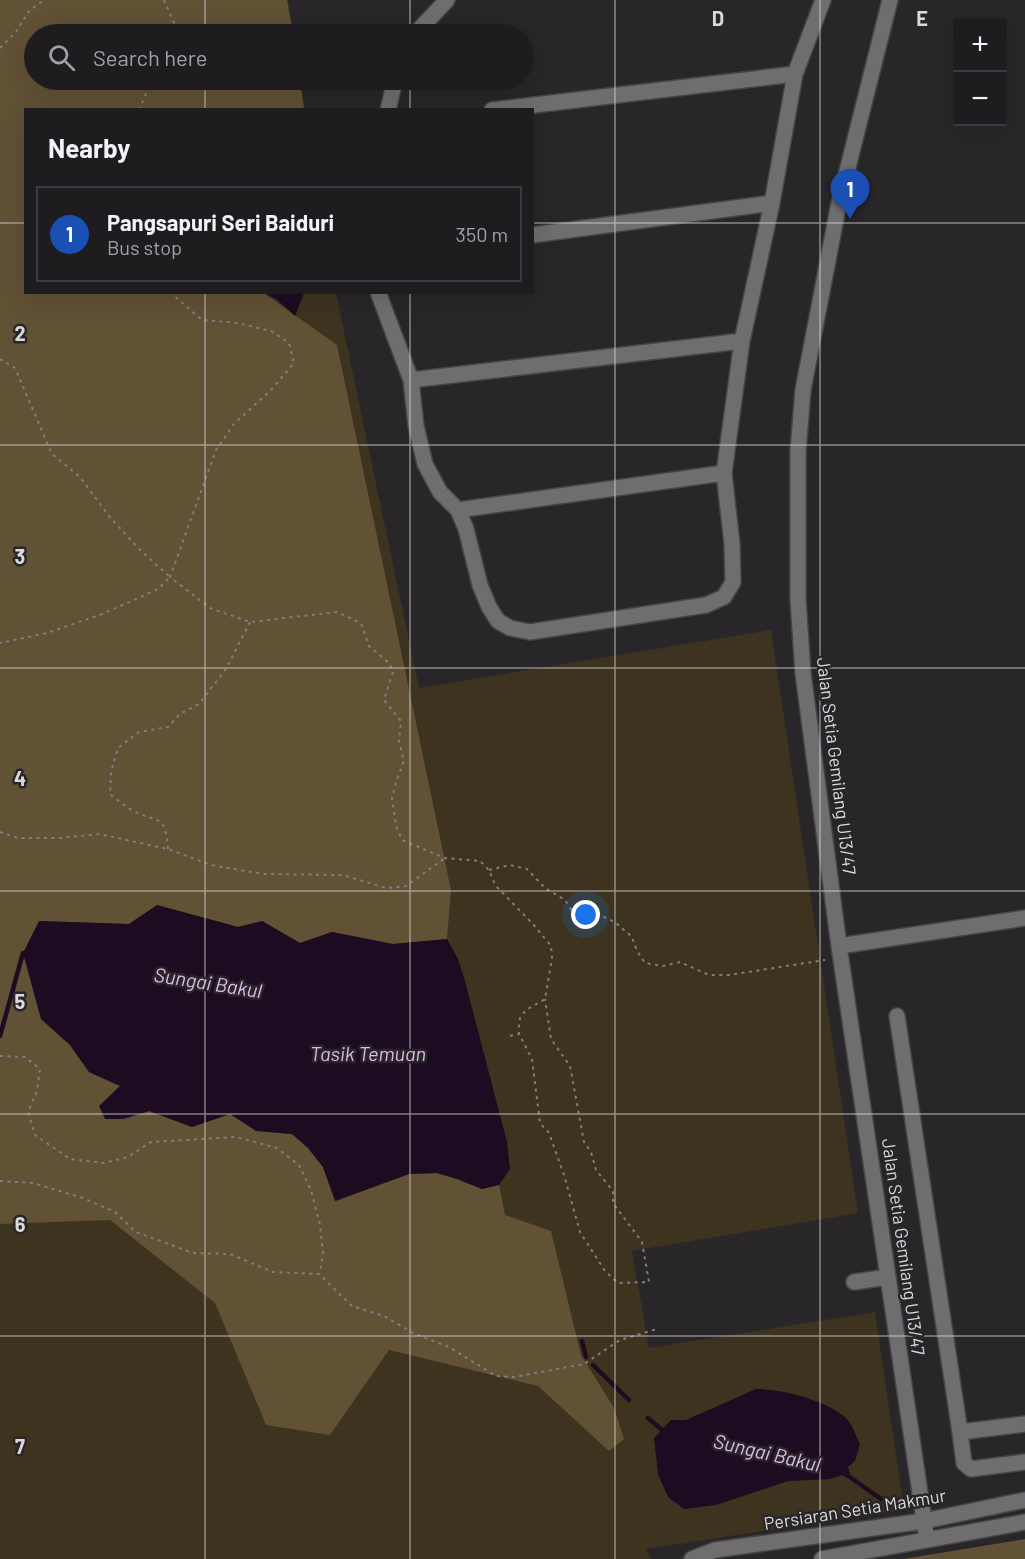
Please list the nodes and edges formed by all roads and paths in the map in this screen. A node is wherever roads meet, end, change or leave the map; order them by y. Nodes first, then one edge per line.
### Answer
1 (45, 0) edge
2 (164, 0) edge
3 (447, 0) edge
4 (823, 0) edge
5 (890, 0) edge
6 (174, 24) edge
7 (424, 24) edge
8 (0, 48) edge
9 (795, 74) junction
10 (148, 90) edge
11 (392, 90) edge
12 (141, 108) edge
13 (388, 108) edge
14 (509, 108) edge
15 (772, 203) junction
16 (534, 235) edge
17 (172, 294) edge
18 (379, 294) edge
19 (742, 341) junction
20 (0, 359) edge
21 (411, 380) junction
22 (724, 473) junction
23 (458, 510) junction
24 (170, 577) junction
25 (250, 622) junction
26 (0, 643) edge
27 (0, 832) edge
28 (168, 849) junction
29 (445, 858) junction
30 (489, 870) junction
31 (1025, 918) edge
32 (840, 952) junction
33 (545, 999) junction
34 (897, 1016) dead end
35 (519, 1034) junction
36 (510, 1036) dead end
37 (0, 1056) edge
38 (0, 1180) edge
39 (319, 1274) junction
40 (888, 1277) junction
41 (854, 1282) dead end
42 (657, 1329) dead end
43 (1025, 1424) edge
44 (960, 1432) junction
45 (1025, 1462) edge
46 (1025, 1500) edge
47 (924, 1521) junction
48 (1025, 1522) edge
49 (927, 1540) junction
50 (692, 1559) edge
51 (822, 1559) edge

1 - 8 path
2 - 6 path
3 - 7 street
4 - 9 street
5 - 32 street, Jalan Setia Gemilang U13/47
9 - 14 street
9 - 15 street
10 - 12 path
11 - 13 street
15 - 16 street
15 - 19 street
17 - 24 path
18 - 21 street
19 - 21 street
19 - 22 street
20 - 24 path
21 - 23 street
22 - 23 street
22 - 23 street
24 - 25 path
24 - 26 path
25 - 28 path
25 - 29 path
27 - 28 path
28 - 29 path
29 - 30 path
30 - 32 path
30 - 33 path
31 - 32 street
32 - 40 street, Jalan Setia Gemilang U13/47
33 - 35 path
33 - 35 path
34 - 44 street
35 - 36 path
37 - 39 path
38 - 39 path
39 - 42 path
40 - 41 street
40 - 47 street, Jalan Setia Gemilang U13/47
43 - 44 street
44 - 45 street
46 - 47 street, Persiaran Setia Makmur
47 - 49 street, Jalan Setia Gemilang U13/47
47 - 50 street, Persiaran Setia Makmur
48 - 49 street
49 - 51 street

